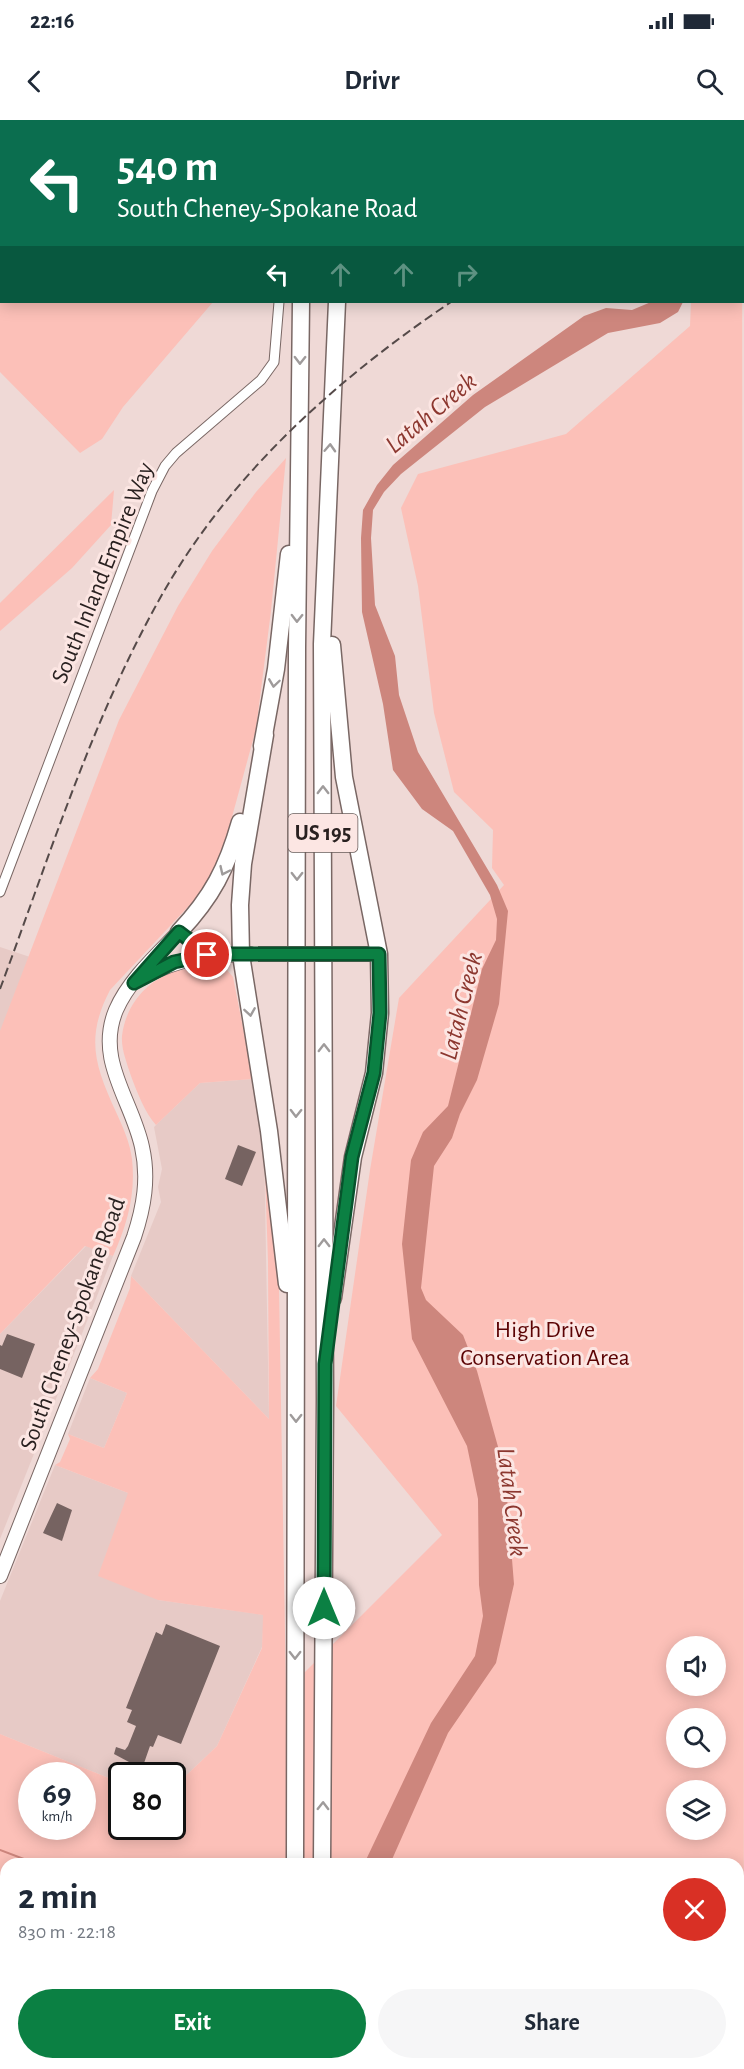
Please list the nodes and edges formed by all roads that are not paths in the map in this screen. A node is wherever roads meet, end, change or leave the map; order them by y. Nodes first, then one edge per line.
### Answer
1 (279, 303) edge
2 (301, 303) edge
3 (337, 303) edge
4 (298, 479) junction
5 (328, 483) junction
6 (265, 735) junction
7 (0, 892) edge
8 (179, 932) junction
9 (220, 954) junction
10 (379, 954) junction
11 (241, 955) junction
12 (134, 983) junction
13 (296, 1359) junction
14 (325, 1364) junction
15 (0, 1576) edge
16 (295, 1858) edge
17 (322, 1858) edge

1 - 7 street, South Inland Empire Way
2 -> 4 highway, US 195
5 -> 3 highway, US 195
4 -> 6 highway
4 -> 13 highway, US 195
5 - 10 highway
14 -> 5 highway, US 195
6 -> 8 highway
6 - 11 highway
8 - 9 main road, South Cheney-Spokane Road
8 - 12 main road, South Cheney-Spokane Road
9 - 11 main road, South Cheney-Spokane Road
9 - 12 main road, South Cheney-Spokane Road
10 - 11 main road, South Cheney-Spokane Road, bridge
10 - 14 highway
11 -> 13 highway
12 - 15 main road, South Cheney-Spokane Road
13 -> 16 highway, US 195
17 -> 14 highway, US 195

